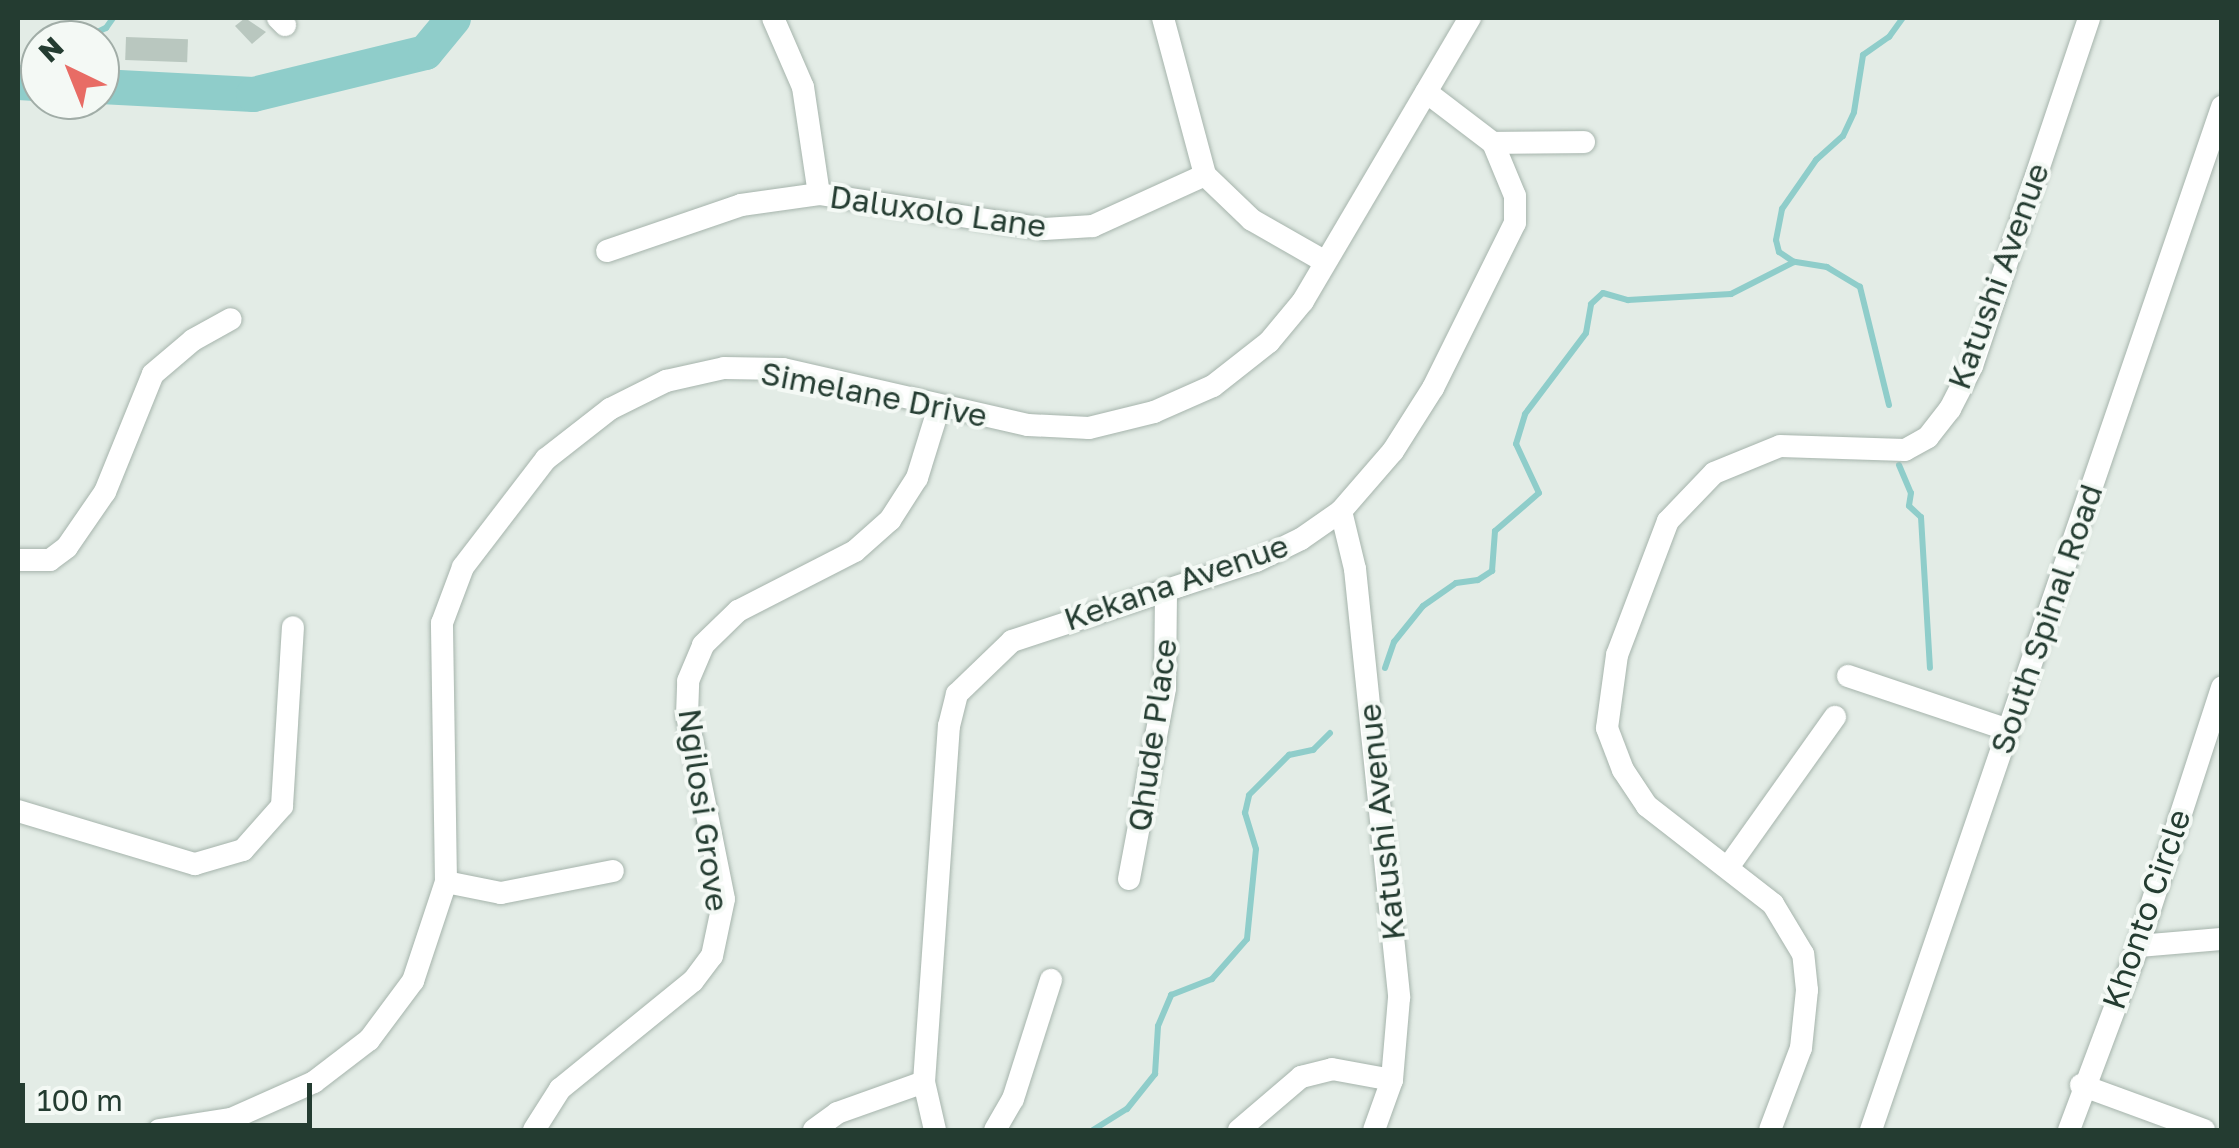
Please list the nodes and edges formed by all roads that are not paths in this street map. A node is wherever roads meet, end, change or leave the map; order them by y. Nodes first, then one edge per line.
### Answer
1 (773, 18) edge
2 (1163, 18) edge
3 (1470, 18) edge
4 (2089, 18) edge
5 (1426, 92) junction
6 (2222, 107) edge
7 (1584, 142) dead end
8 (1493, 143) junction
9 (1205, 175) junction
10 (819, 194) junction
11 (607, 250) dead end
12 (1324, 262) junction
13 (231, 319) dead end
14 (939, 407) junction
15 (1341, 511) junction
16 (18, 560) edge
17 (1166, 590) junction
18 (294, 627) dead end
19 (1848, 676) dead end
20 (2222, 687) edge
21 (1835, 718) dead end
22 (2008, 730) junction
23 (18, 814) edge
24 (1728, 866) junction
25 (613, 871) dead end
26 (1129, 880) dead end
27 (446, 882) junction
28 (2222, 939) edge
29 (2138, 946) junction
30 (1052, 980) dead end
31 (1392, 1080) junction
32 (924, 1082) junction
33 (2081, 1085) junction
34 (159, 1130) edge
35 (534, 1130) edge
36 (814, 1130) edge
37 (935, 1130) edge
38 (996, 1130) edge
39 (1239, 1130) edge
40 (1374, 1130) edge
41 (1770, 1130) edge
42 (1871, 1130) edge
43 (2069, 1130) edge
44 (2204, 1130) edge

1 - 10 street
2 - 9 street
3 - 5 street, Simelane Drive
4 - 24 street, Katushi Avenue
5 - 8 street
5 - 12 street, Simelane Drive
6 - 22 street, South Spinal Road
7 - 8 street
8 - 15 street, Kekana Avenue
9 - 10 street, Daluxolo Lane
9 - 12 street
10 - 11 street, Daluxolo Lane
12 - 14 street, Simelane Drive
13 - 16 street
14 - 27 street, Simelane Drive
14 - 35 street, Ngilosi Grove
15 - 17 street, Kekana Avenue
15 - 31 street, Katushi Avenue
17 - 26 street, Qhude Place
17 - 32 street, Kekana Avenue
18 - 23 street
19 - 22 street
20 - 29 street, Khonto Circle
21 - 24 street
22 - 42 street, South Spinal Road
24 - 41 street, Katushi Avenue
25 - 27 street
27 - 34 street, Simelane Drive
28 - 29 street
29 - 33 street, Khonto Circle
30 - 38 street
31 - 39 street
31 - 40 street, Katushi Avenue
32 - 36 street
32 - 37 street, Kekana Avenue
33 - 43 street, Khonto Circle
33 - 44 street

